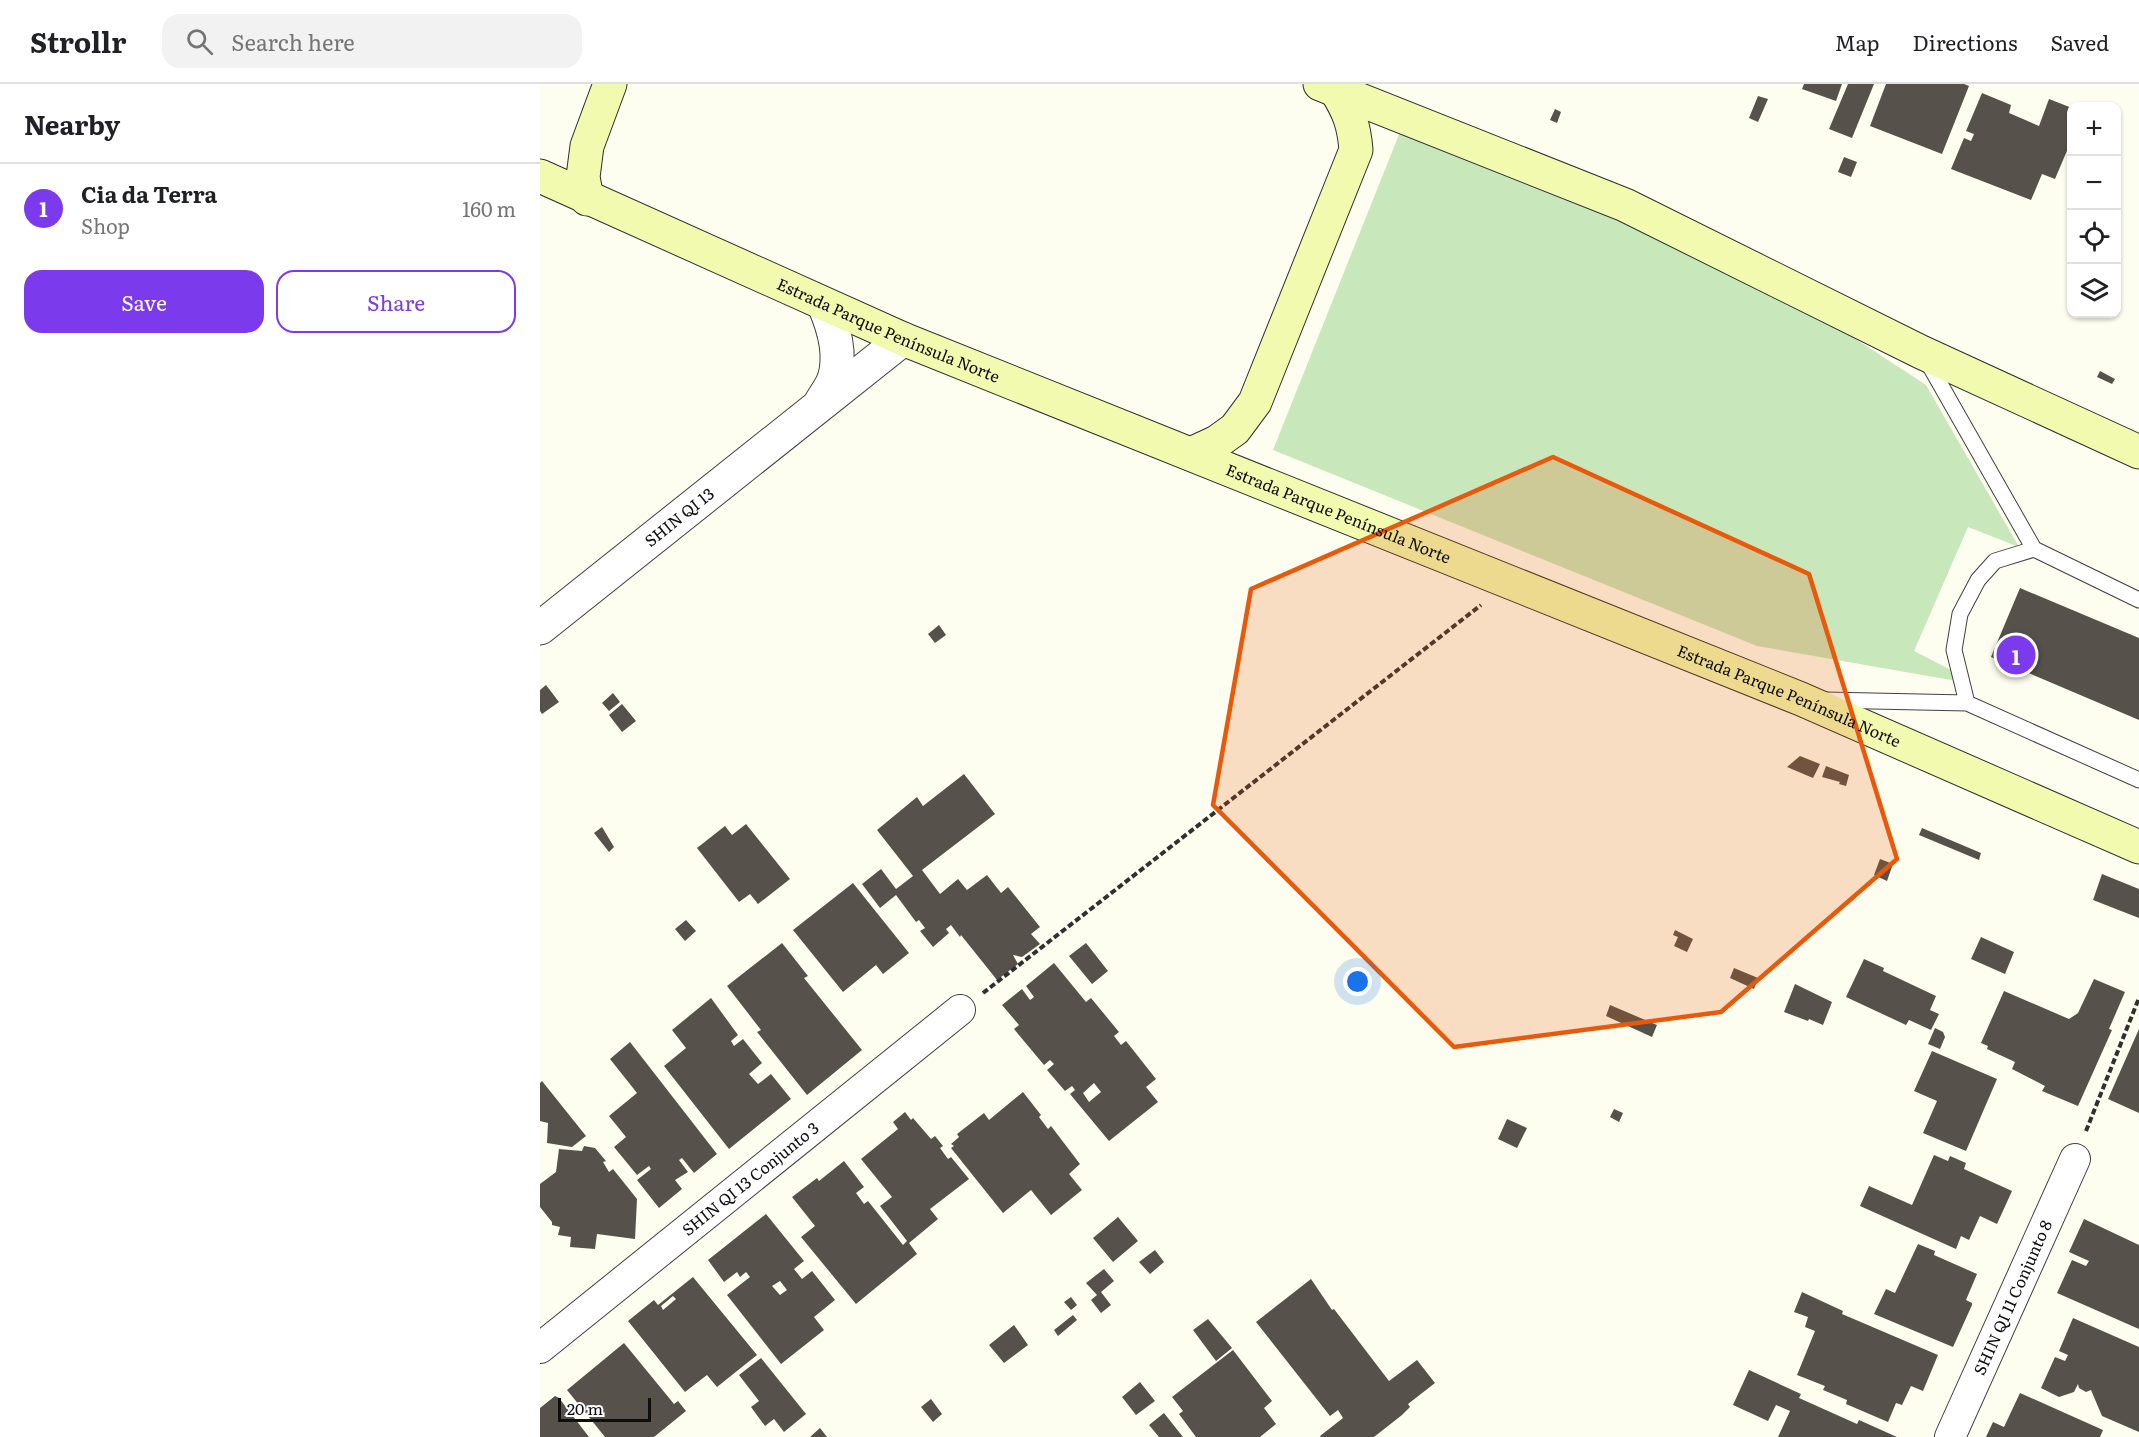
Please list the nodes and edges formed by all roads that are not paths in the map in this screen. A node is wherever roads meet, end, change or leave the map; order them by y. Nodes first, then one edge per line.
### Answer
1 (610, 84) edge
2 (1328, 87) edge
3 (540, 176) edge
4 (587, 199) junction
5 (824, 305) junction
6 (903, 339) junction
7 (1922, 352) junction
8 (819, 406) junction
9 (2139, 452) edge
10 (1191, 454) junction
11 (2034, 549) junction
12 (2139, 600) edge
13 (540, 627) edge
14 (1801, 699) junction
15 (1967, 702) junction
16 (2139, 780) edge
17 (2139, 847) edge
18 (960, 1010) road end
19 (2075, 1158) road end
20 (540, 1348) edge
21 (1950, 1437) edge

1 - 4 main road
2 - 7 main road
2 - 10 main road
3 - 4 main road, Estrada Parque Península Norte
4 - 5 main road, Estrada Parque Península Norte
5 - 6 main road, Estrada Parque Península Norte
5 - 8 street, SHIN QI 13
6 - 8 street, SHIN QI 13
6 - 10 main road, Estrada Parque Península Norte
7 - 9 main road
7 - 11 lane
8 - 13 street, SHIN QI 13
10 - 14 main road, Estrada Parque Península Norte
11 - 12 lane
11 - 15 lane
14 - 15 lane
14 - 17 main road, Estrada Parque Península Norte
15 - 16 lane
18 - 20 street, SHIN QI 13 Conjunto 3
19 - 21 street, SHIN QI 11 Conjunto 8

